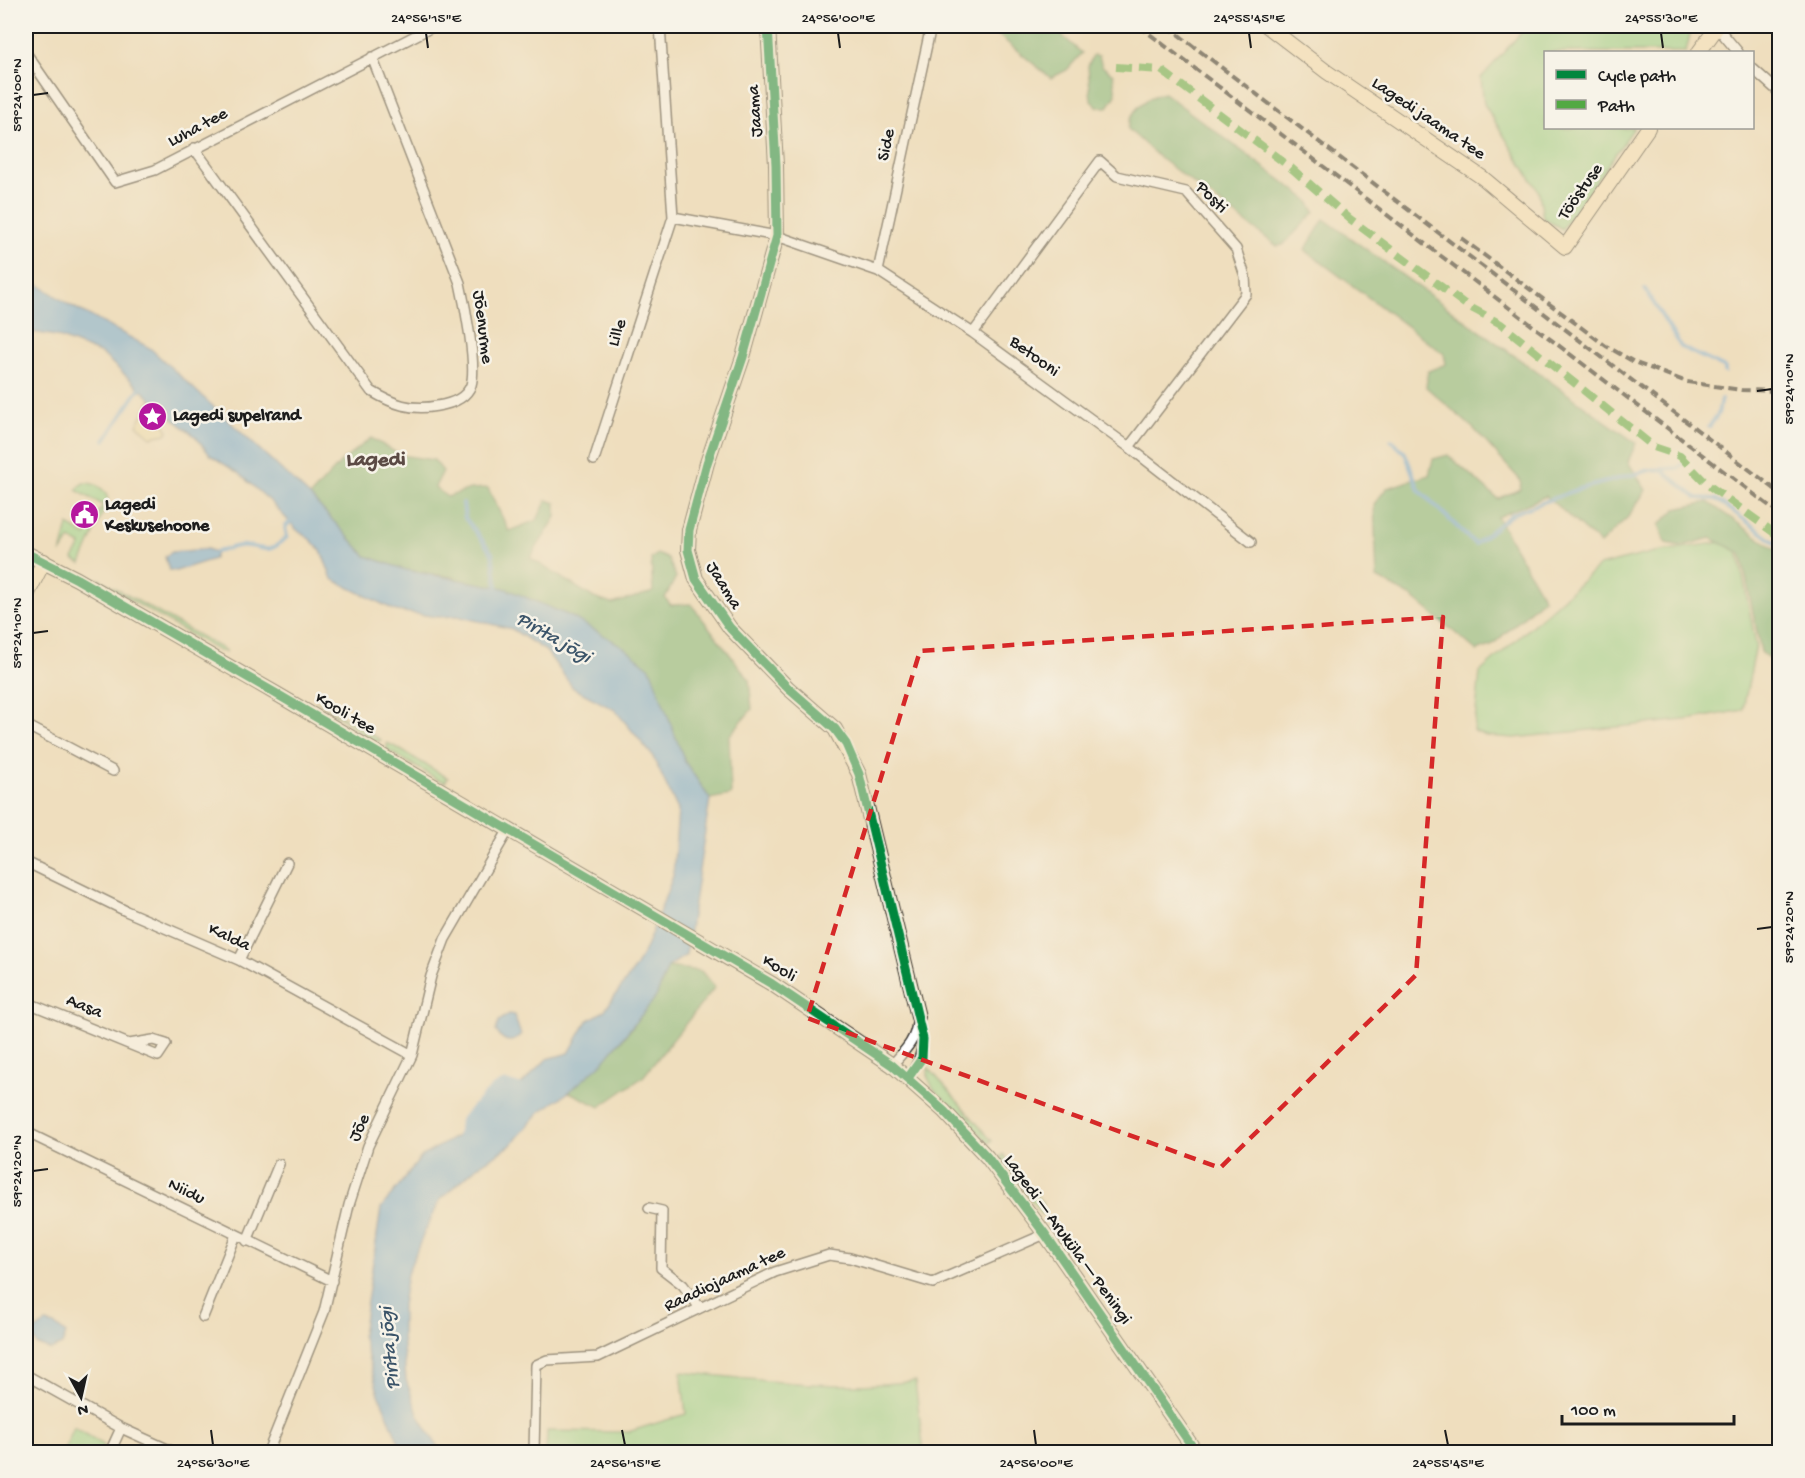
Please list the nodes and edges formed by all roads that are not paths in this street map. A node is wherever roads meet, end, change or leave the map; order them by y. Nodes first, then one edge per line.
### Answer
1 (434, 26) edge
2 (660, 26) edge
3 (768, 26) edge
4 (931, 26) edge
5 (1267, 26) edge
6 (1716, 26) edge
7 (1700, 51) edge
8 (1737, 51) edge
9 (26, 53) edge
10 (372, 57) junction
11 (1754, 70) edge
12 (1779, 93) edge
13 (1647, 129) edge
14 (194, 148) junction
15 (673, 217) junction
16 (777, 236) junction
17 (1565, 247) joint
18 (878, 271) junction
19 (973, 333) junction
20 (1129, 447) junction
21 (594, 460) dead end
22 (1251, 542) dead end
23 (26, 553) edge
24 (44, 561) junction
25 (26, 597) edge
26 (26, 725) edge
27 (113, 771) dead end
28 (509, 830) junction
29 (26, 862) edge
30 (287, 863) dead end
31 (644, 910) joint
32 (239, 960) junction
33 (26, 1002) edge
34 (918, 1017) junction
35 (129, 1044) dead end
36 (412, 1055) junction
37 (892, 1065) junction
38 (908, 1078) junction
39 (26, 1132) edge
40 (279, 1164) dead end
41 (649, 1208) dead end
42 (1045, 1234) junction
43 (236, 1235) junction
44 (247, 1241) junction
45 (332, 1281) junction
46 (700, 1308) junction
47 (203, 1317) dead end
48 (26, 1375) edge
49 (121, 1428) junction
50 (110, 1452) edge
51 (174, 1452) edge
52 (268, 1452) edge
53 (534, 1452) edge
54 (1196, 1452) edge

1 - 10 street, Luha tee
2 - 15 street, Lille
3 - 16 street, Jaama
4 - 18 street, Side
5 - 17 street, Lagedi jaama tee
6 - 7 street
6 - 8 street
9 - 14 street, Luha tee
10 - 14 street, Luha tee
10 - 14 street, Jõenurme
11 - 12 street
13 - 17 street, Tööstuse
15 - 16 street
15 - 21 street, Lille
16 - 18 street, Betooni
16 - 34 street, Jaama
18 - 19 street, Betooni
19 - 20 street, Betooni
19 - 20 street, Posti
20 - 22 street, Betooni
23 - 24 street, Kooli tee
24 - 25 street
24 - 28 street, Kooli tee
26 - 27 street
28 - 31 street, Kooli tee
28 - 36 street, Jõe
29 - 32 street, Kalda
30 - 32 street
31 - 37 street, Kooli
32 - 36 street, Kalda
33 - 35 street, Aasa
34 - 37 street
34 - 38 street, Jaama
36 - 45 street, Jõe
37 - 38 street, Lagedi — Aruküla — Peningi
38 - 42 street, Lagedi — Aruküla — Peningi
39 - 43 street, Niidu
40 - 44 street
41 - 46 street
42 - 46 street, Raadiojaama tee
42 - 54 street, Lagedi — Aruküla — Peningi
43 - 44 street, Niidu
43 - 47 street
44 - 45 street, Niidu
45 - 52 street, Jõe
46 - 53 street, Raadiojaama tee
48 - 49 street
49 - 50 street
49 - 51 street

